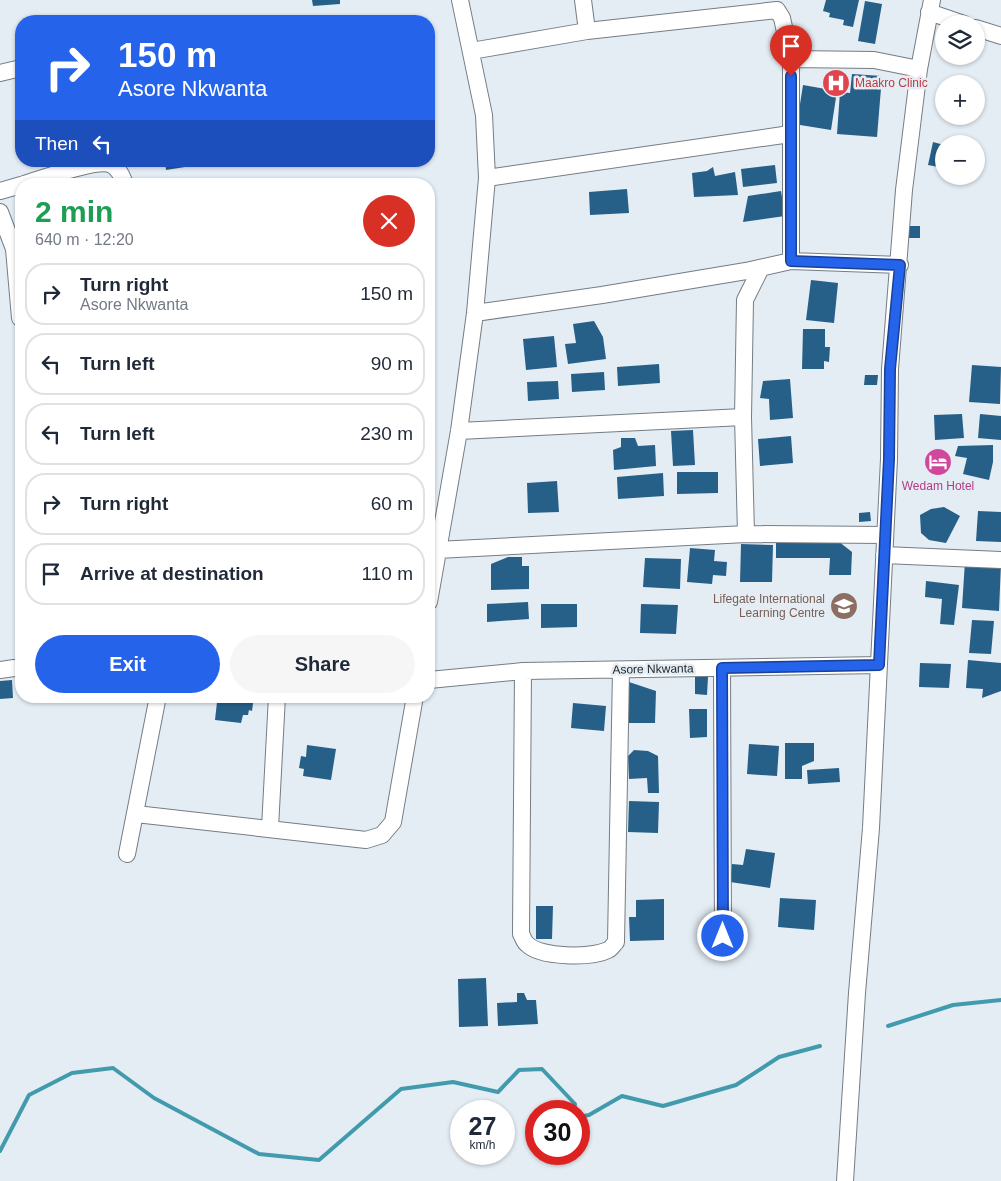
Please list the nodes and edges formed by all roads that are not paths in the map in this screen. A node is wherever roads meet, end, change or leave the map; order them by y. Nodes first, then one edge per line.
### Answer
1 (460, 0) edge
2 (583, 0) edge
3 (930, 6) edge
4 (947, 15) edge
5 (587, 31) junction
6 (985, 31) edge
7 (1001, 36) edge
8 (471, 51) junction
9 (791, 59) junction
10 (15, 69) edge
11 (919, 69) junction
12 (0, 73) edge
13 (790, 134) junction
14 (87, 167) edge
15 (114, 167) edge
16 (43, 178) edge
17 (122, 178) edge
18 (487, 178) junction
19 (15, 186) edge
20 (0, 191) edge
21 (0, 212) edge
22 (15, 260) edge
23 (791, 261) junction
24 (900, 265) junction
25 (761, 268) junction
26 (728, 274) junction
27 (745, 300) junction
28 (475, 313) junction
29 (743, 417) junction
30 (459, 431) junction
31 (746, 534) junction
32 (885, 535) junction
33 (436, 538) edge
34 (884, 555) junction
35 (1001, 560) edge
36 (879, 665) junction
37 (722, 668) junction
38 (621, 670) junction
39 (523, 671) junction
40 (435, 679) edge
41 (157, 703) edge
42 (277, 703) edge
43 (414, 703) edge
44 (136, 814) junction
45 (270, 828) junction
46 (127, 854) dead end
47 (723, 936) dead end
48 (845, 1181) edge

1 - 8 street
2 - 5 street
3 - 4 street
3 - 11 street
5 - 8 street
5 - 9 street
6 - 7 street
8 - 18 street
9 - 11 street
9 - 13 street
10 - 12 street
11 - 24 street
13 - 18 street
13 - 23 street
14 - 16 street
15 - 17 street
18 - 28 street
19 - 20 street
21 - 22 street
23 - 24 street
23 - 25 street
24 - 32 street
25 - 26 street
25 - 27 street
26 - 27 street
26 - 28 street
27 - 29 street
28 - 30 street
29 - 30 street
29 - 31 street
30 - 33 street
31 - 32 street
31 - 33 street
32 - 34 street
34 - 35 street
34 - 36 street
36 - 37 street, Asore Nkwanta
36 - 48 street
37 - 38 street, Asore Nkwanta
37 - 47 street
38 - 39 street, Asore Nkwanta
38 - 39 street
39 - 40 street, Asore Nkwanta
41 - 44 street
42 - 45 street
43 - 45 street
44 - 45 street
44 - 46 street

